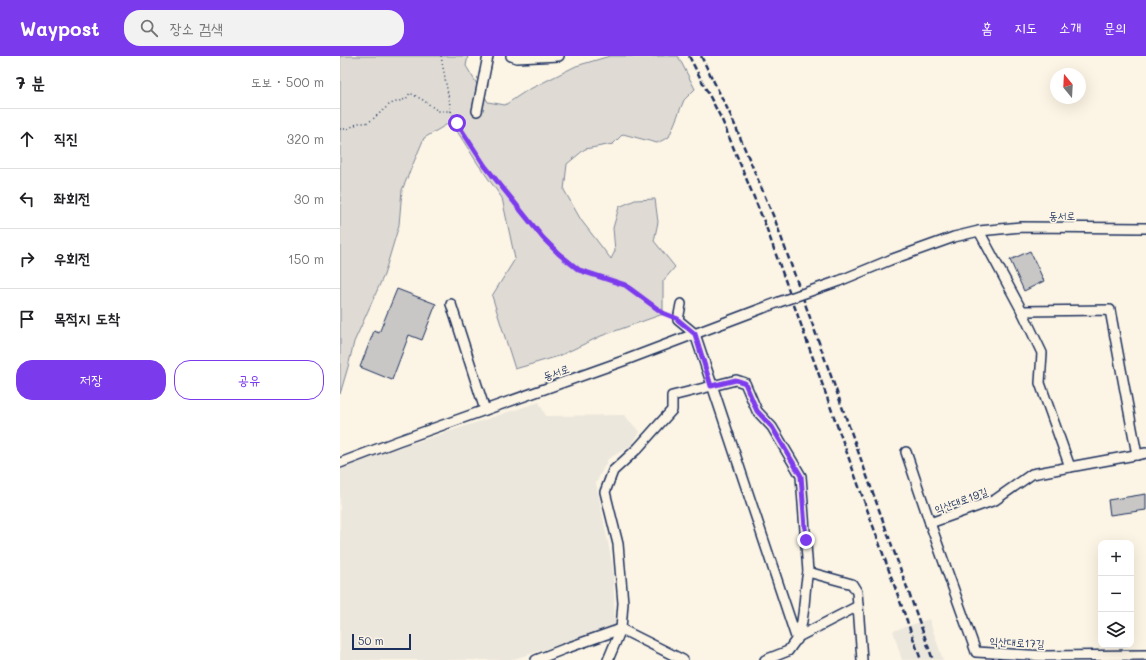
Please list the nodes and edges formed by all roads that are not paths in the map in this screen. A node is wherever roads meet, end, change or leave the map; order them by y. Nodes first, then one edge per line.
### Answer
1 (488, 56) edge
2 (511, 56) edge
3 (559, 56) edge
4 (477, 111) dead end
5 (1146, 224) edge
6 (1136, 227) junction
7 (1146, 228) edge
8 (979, 231) junction
9 (1146, 231) edge
10 (451, 304) dead end
11 (681, 304) dead end
12 (1022, 310) junction
13 (695, 334) junction
14 (711, 386) junction
15 (485, 410) junction
16 (906, 452) dead end
17 (1142, 454) edge
18 (340, 463) edge
19 (1070, 467) junction
20 (930, 523) junction
21 (808, 572) junction
22 (858, 606) junction
23 (621, 629) junction
24 (798, 638) junction
25 (1146, 655) edge
26 (1047, 658) edge
27 (536, 660) edge
28 (608, 660) edge
29 (683, 660) edge
30 (765, 660) edge
31 (862, 660) edge

1 - 4 street
2 - 3 street
5 - 6 street
6 - 7 street, 동서로
6 - 8 street, 동서로
6 - 9 street
8 - 12 street
8 - 13 street, 동서로, bridge
10 - 15 street
11 - 13 street
12 - 17 street, 익산대로19길
12 - 19 street
13 - 14 street
13 - 15 street, 동서로
14 - 21 street
14 - 23 street
14 - 24 street
15 - 18 street, 동서로
16 - 20 street, 익산대로19길
17 - 19 street, 익산대로19길
19 - 20 street, 익산대로19길
20 - 26 street, 익산대로17길
21 - 22 street
21 - 24 street
22 - 24 street
22 - 31 street
23 - 27 street
23 - 28 street
23 - 29 street
24 - 30 street
25 - 26 street, 익산대로17길

